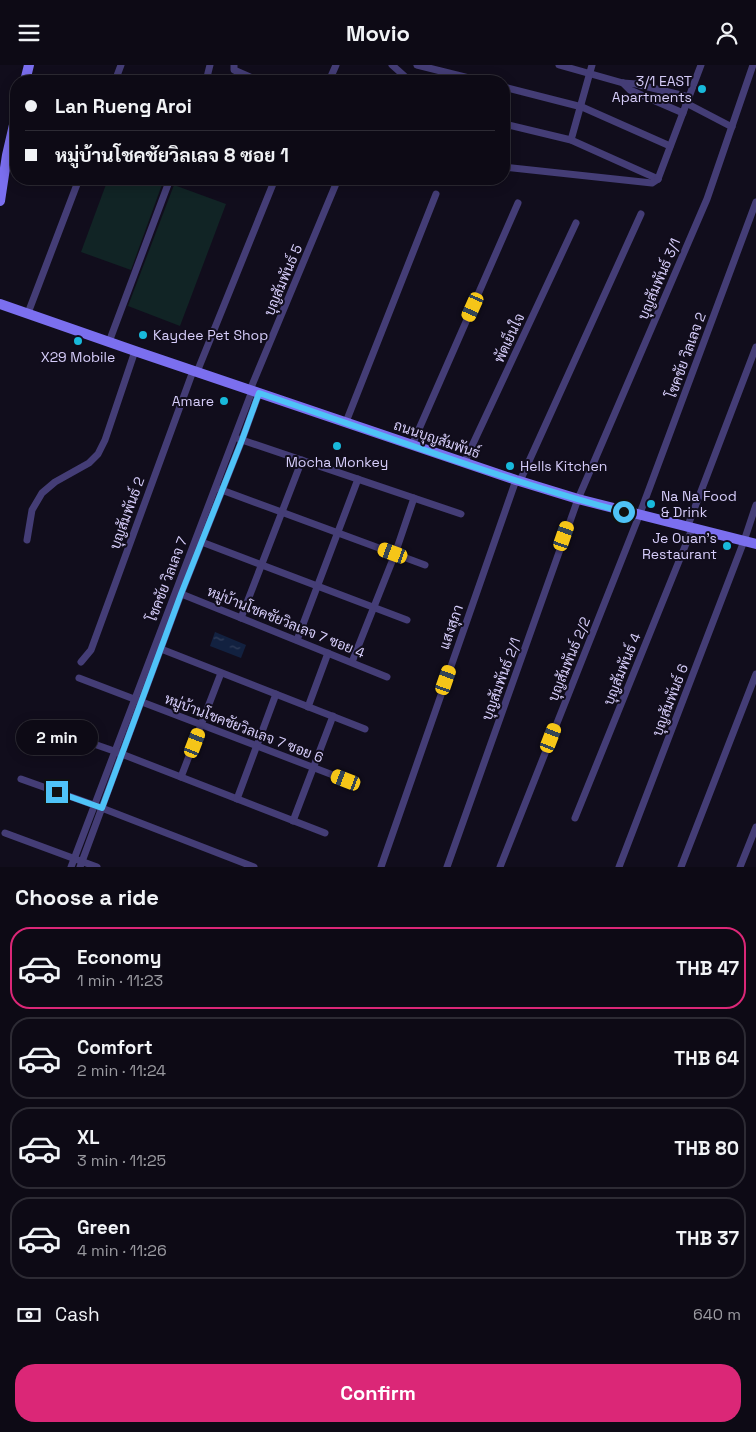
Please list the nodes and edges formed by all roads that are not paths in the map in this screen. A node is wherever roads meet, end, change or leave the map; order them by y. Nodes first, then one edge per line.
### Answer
1 (234, 65) edge
2 (392, 65) edge
3 (417, 65) edge
4 (559, 65) edge
5 (592, 65) edge
6 (701, 65) edge
7 (753, 65) edge
8 (590, 73) junction
9 (245, 75) edge
10 (403, 75) edge
11 (457, 75) edge
12 (623, 83) junction
13 (510, 89) edge
14 (688, 100) junction
15 (582, 107) junction
16 (683, 113) junction
17 (510, 125) edge
18 (732, 127) junction
19 (571, 140) junction
20 (10, 142) edge
21 (670, 146) junction
22 (510, 168) edge
23 (658, 179) junction
24 (76, 185) edge
25 (168, 185) edge
26 (273, 185) edge
27 (336, 185) edge
28 (436, 195) dead end
29 (0, 201) edge
30 (756, 202) edge
31 (518, 203) dead end
32 (641, 214) dead end
33 (576, 223) dead end
34 (0, 304) edge
35 (28, 313) junction
36 (109, 342) junction
37 (756, 347) edge
38 (135, 351) junction
39 (195, 372) junction
40 (254, 391) junction
41 (346, 422) junction
42 (234, 437) junction
43 (242, 440) junction
44 (412, 445) junction
45 (302, 460) junction
46 (464, 463) junction
47 (358, 479) junction
48 (518, 481) junction
49 (215, 487) junction
50 (223, 491) junction
51 (414, 498) junction
52 (578, 499) junction
53 (756, 505) edge
54 (283, 513) junction
55 (461, 514) dead end
56 (639, 516) junction
57 (689, 529) junction
58 (339, 533) junction
59 (27, 540) dead end
60 (199, 541) junction
61 (744, 541) junction
62 (756, 544) edge
63 (395, 554) junction
64 (262, 565) junction
65 (425, 565) dead end
66 (318, 586) junction
67 (178, 593) junction
68 (374, 608) junction
69 (241, 618) junction
70 (407, 620) dead end
71 (297, 641) junction
72 (157, 648) junction
73 (328, 653) junction
74 (81, 662) dead end
75 (352, 663) junction
76 (221, 673) junction
77 (756, 674) edge
78 (387, 677) dead end
79 (79, 678) dead end
80 (276, 694) junction
81 (137, 701) junction
82 (308, 707) junction
83 (333, 716) junction
84 (202, 726) junction
85 (48, 728) dead end
86 (365, 729) dead end
87 (257, 747) junction
88 (118, 753) junction
89 (314, 768) junction
90 (181, 777) junction
91 (21, 779) dead end
92 (346, 780) dead end
93 (237, 799) junction
94 (98, 806) junction
95 (575, 818) dead end
96 (293, 821) junction
97 (756, 827) edge
98 (5, 833) dead end
99 (325, 833) dead end
100 (74, 858) junction
101 (81, 864) edge
102 (71, 867) edge
103 (97, 867) edge
104 (254, 867) edge
105 (381, 867) edge
106 (447, 867) edge
107 (500, 867) edge
108 (619, 867) edge
109 (681, 867) edge
110 (740, 867) edge

1 - 9 street
2 - 10 street
3 - 11 street
4 - 8 street
5 - 8 street
6 - 14 street
7 - 18 street, บุญสัมพันธ์ 3/1
8 - 12 street
8 - 15 street
12 - 14 street
12 - 16 street
13 - 15 street
14 - 16 street
14 - 18 street
15 - 19 street
15 - 21 street
16 - 21 street
17 - 19 street
18 - 52 street, บุญสัมพันธ์ 3/1
19 - 23 street
20 - 29 street
21 - 23 street
22 - 23 street
24 - 35 street
25 - 36 street
26 - 39 street, บุญสัมพันธ์ 2
27 - 40 street, บุญสัมพันธ์ 5
28 - 41 street
30 - 56 street, โชคชัย วิลเลจ 2
31 - 44 street
32 - 48 street, แสงสุภา
33 - 46 street, พัดเย็นใจ
34 - 35 street, ถนนบุญสัมพันธ์
35 - 36 street, ถนนบุญสัมพันธ์
36 - 38 street, ถนนบุญสัมพันธ์
37 - 57 street, บุญสัมพันธ์ 4
38 - 39 street, ถนนบุญสัมพันธ์
38 - 59 street
39 - 40 street, ถนนบุญสัมพันธ์
39 - 74 street, บุญสัมพันธ์ 2
40 - 41 street, ถนนบุญสัมพันธ์
40 - 42 street, โชคชัย วิลเลจ 7
40 - 43 street, โชคชัย วิลเลจ 7
41 - 44 street, ถนนบุญสัมพันธ์
42 - 43 street
42 - 49 street, โชคชัย วิลเลจ 7
43 - 45 street
43 - 50 street, โชคชัย วิลเลจ 7
44 - 46 street, ถนนบุญสัมพันธ์
45 - 47 street
45 - 54 street
46 - 48 street, ถนนบุญสัมพันธ์
47 - 51 street
47 - 58 street
48 - 52 street, ถนนบุญสัมพันธ์
48 - 105 street, แสงสุภา
49 - 50 street
49 - 60 street, โชคชัย วิลเลจ 7
50 - 54 street
50 - 60 street, โชคชัย วิลเลจ 7
51 - 55 street
51 - 63 street
52 - 56 street, ถนนบุญสัมพันธ์
52 - 106 street, บุญสัมพันธ์ 2/1
53 - 61 street, บุญสัมพันธ์ 6
54 - 58 street
54 - 64 street
56 - 57 street, ถนนบุญสัมพันธ์
56 - 107 street, บุญสัมพันธ์ 2/2
57 - 61 street, ถนนบุญสัมพันธ์
57 - 95 street, บุญสัมพันธ์ 4
58 - 63 street
58 - 66 street
60 - 64 street
60 - 67 street, โชคชัย วิลเลจ 7
61 - 62 street, ถนนบุญสัมพันธ์
61 - 108 street, บุญสัมพันธ์ 6
63 - 65 street
63 - 68 street
64 - 66 street
64 - 69 street
66 - 68 street
66 - 71 street
67 - 69 street, หมู่บ้านโชคชัยวิลเลจ 7 ซอย 4
67 - 72 street, โชคชัย วิลเลจ 7
68 - 70 street
68 - 75 street
69 - 71 street, หมู่บ้านโชคชัยวิลเลจ 7 ซอย 4
71 - 73 street, หมู่บ้านโชคชัยวิลเลจ 7 ซอย 4
72 - 76 street
72 - 81 street, โชคชัย วิลเลจ 7
73 - 75 street, หมู่บ้านโชคชัยวิลเลจ 7 ซอย 4
73 - 82 street
75 - 78 street, หมู่บ้านโชคชัยวิลเลจ 7 ซอย 4
76 - 80 street
76 - 84 street
77 - 109 street
79 - 81 street, หมู่บ้านโชคชัยวิลเลจ 7 ซอย 6
80 - 82 street
80 - 87 street
81 - 84 street, หมู่บ้านโชคชัยวิลเลจ 7 ซอย 6
81 - 88 street, โชคชัย วิลเลจ 7
82 - 83 street
83 - 86 street
83 - 89 street
84 - 87 street, หมู่บ้านโชคชัยวิลเลจ 7 ซอย 6
84 - 90 street
85 - 88 street
87 - 89 street, หมู่บ้านโชคชัยวิลเลจ 7 ซอย 6
87 - 93 street
88 - 90 street
88 - 94 street, โชคชัย วิลเลจ 7
88 - 94 street, โชคชัย วิลเลจ 7
89 - 92 street, หมู่บ้านโชคชัยวิลเลจ 7 ซอย 6
89 - 96 street
90 - 93 street
91 - 94 street
93 - 96 street
94 - 100 street
94 - 101 street
94 - 104 street
96 - 99 street
97 - 110 street
98 - 100 street
100 - 101 street
100 - 102 street
101 - 103 street

